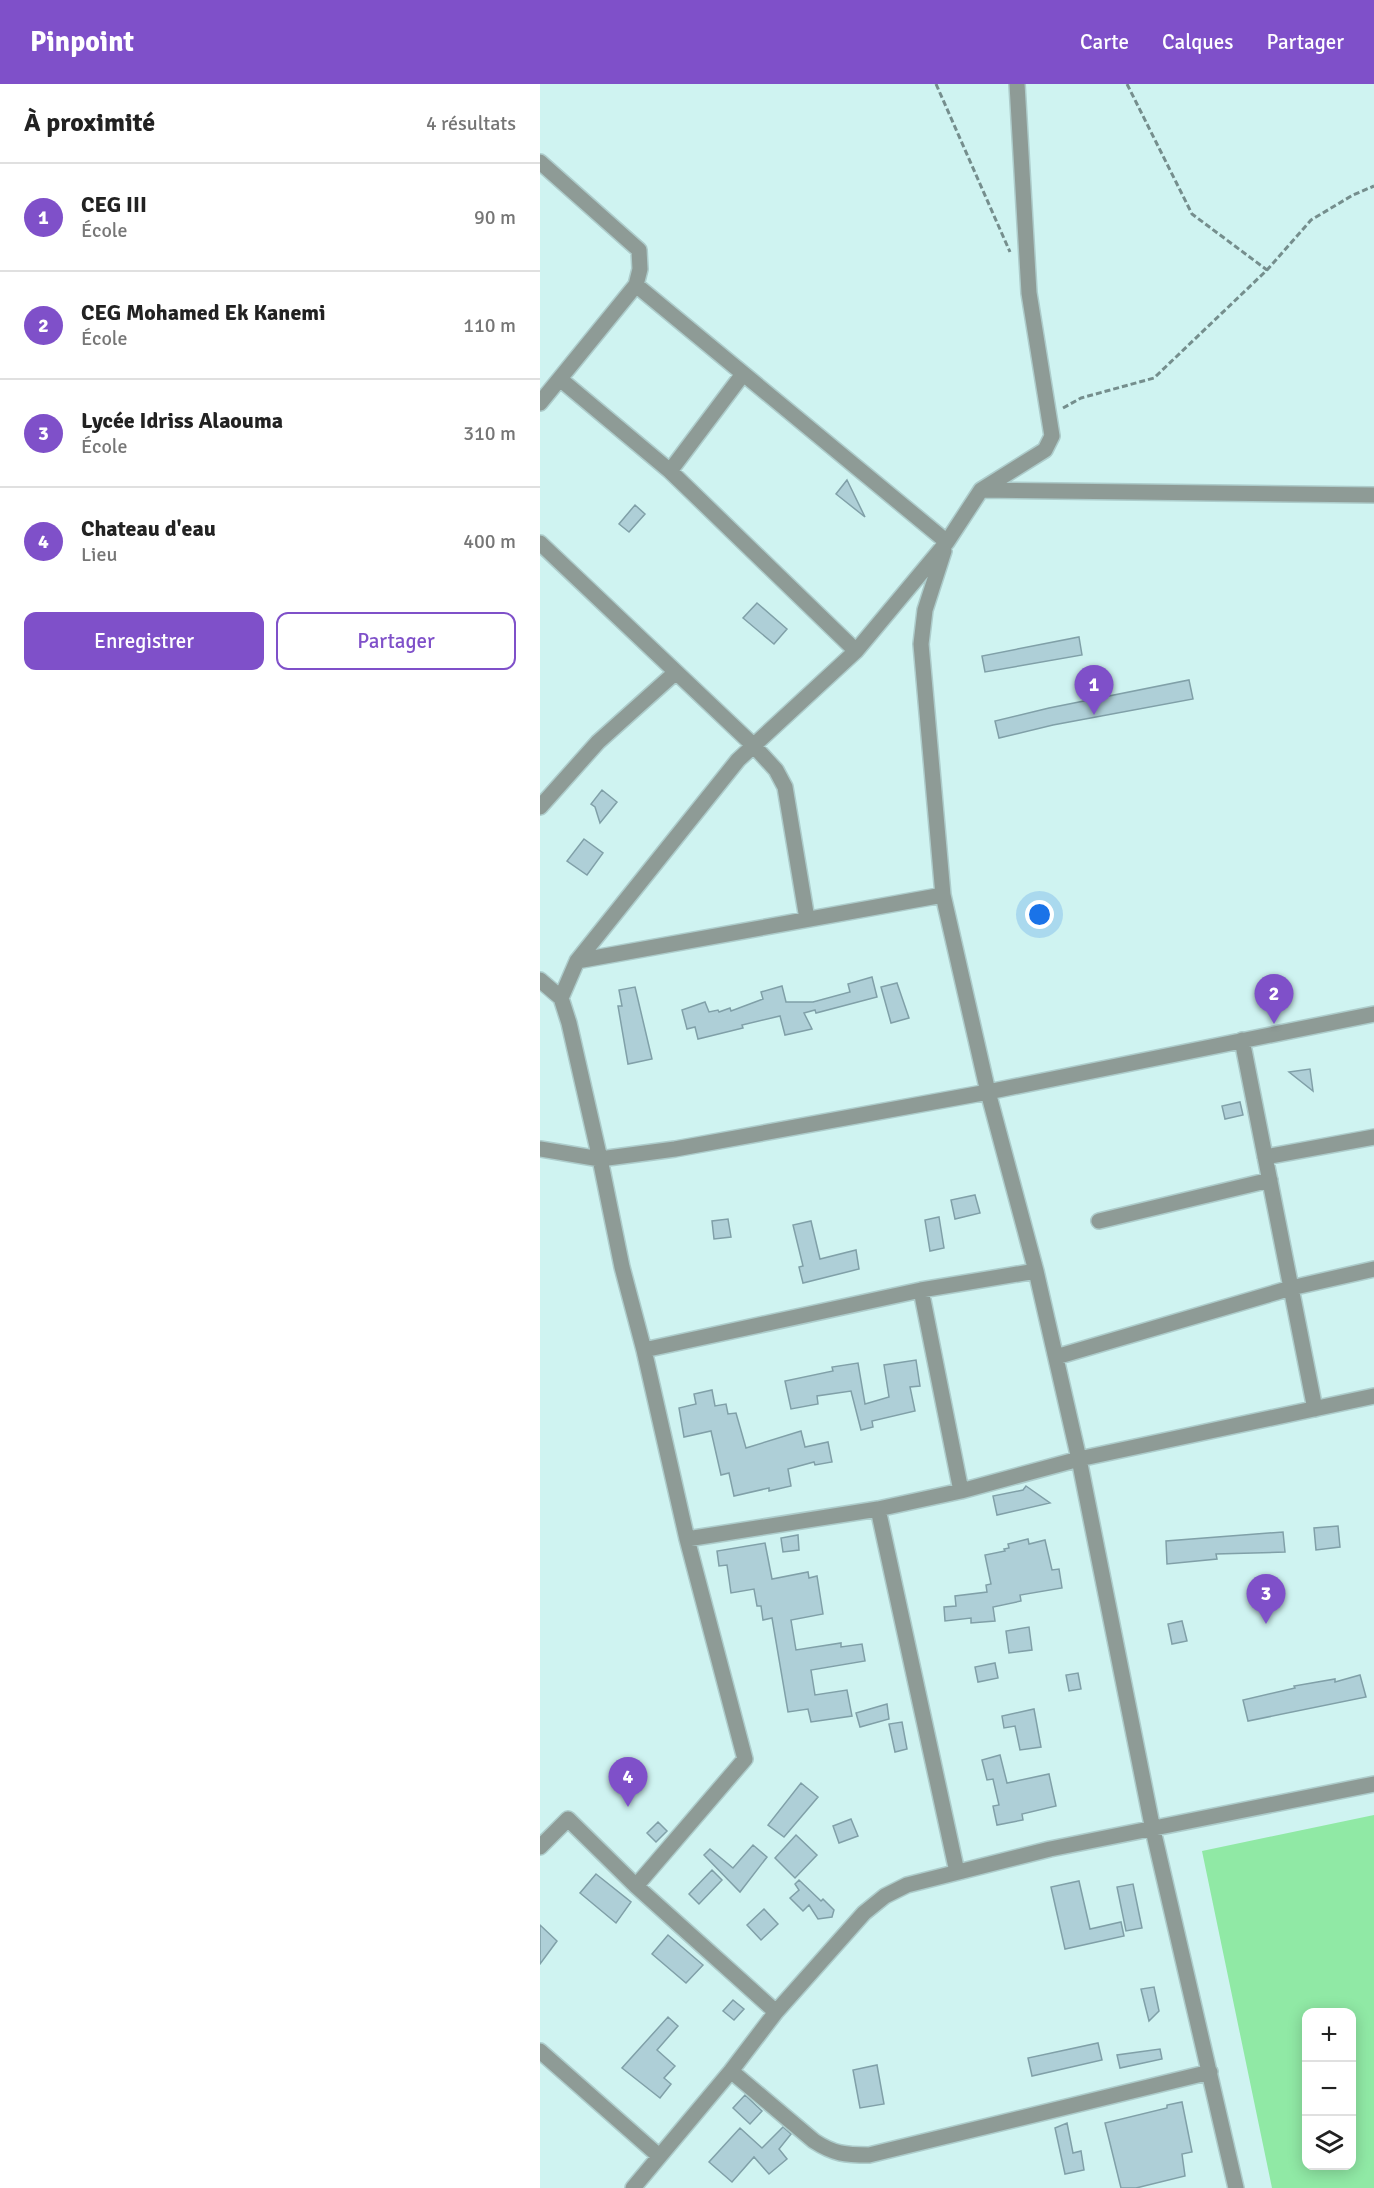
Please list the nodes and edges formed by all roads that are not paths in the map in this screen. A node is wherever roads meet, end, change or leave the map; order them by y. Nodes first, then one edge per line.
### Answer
1 (1017, 84) edge
2 (540, 162) edge
3 (636, 285) junction
4 (743, 374) junction
5 (560, 379) junction
6 (540, 403) edge
7 (669, 471) junction
8 (981, 489) junction
9 (1374, 495) edge
10 (947, 542) junction
11 (540, 543) edge
12 (856, 651) junction
13 (676, 672) junction
14 (753, 746) junction
15 (540, 807) edge
16 (943, 895) junction
17 (807, 919) junction
18 (577, 961) junction
19 (540, 980) edge
20 (561, 998) junction
21 (1374, 1014) edge
22 (1242, 1040) junction
23 (987, 1092) junction
24 (1374, 1137) edge
25 (540, 1149) edge
26 (1265, 1157) junction
27 (600, 1159) junction
28 (1270, 1180) junction
29 (1099, 1221) dead end
30 (1374, 1269) edge
31 (1036, 1271) junction
32 (1291, 1288) junction
33 (921, 1290) junction
34 (644, 1350) junction
35 (1056, 1357) junction
36 (1374, 1396) edge
37 (1315, 1409) junction
38 (1079, 1460) junction
39 (961, 1491) junction
40 (878, 1509) junction
41 (687, 1539) junction
42 (1374, 1784) edge
43 (1153, 1830) junction
44 (540, 1847) edge
45 (957, 1872) junction
46 (636, 1886) junction
47 (776, 2012) junction
48 (540, 2051) edge
49 (731, 2071) junction
50 (1210, 2072) junction
51 (659, 2156) junction
52 (633, 2188) edge
53 (1236, 2188) edge

1 - 8 street
2 - 3 street
3 - 4 street
3 - 5 street
4 - 7 street
4 - 10 street
5 - 6 street
5 - 7 street
7 - 12 street
8 - 9 street
8 - 10 street
10 - 12 street
10 - 16 street
11 - 13 street
12 - 14 street
13 - 14 street
13 - 15 street
14 - 17 street
14 - 18 street
16 - 17 street
16 - 23 street
17 - 18 street
18 - 20 street
19 - 20 street
20 - 27 street
21 - 22 street
22 - 23 street
22 - 26 street
23 - 27 street
23 - 31 street
24 - 26 street
25 - 27 street
26 - 28 street
27 - 34 street
28 - 29 street
28 - 32 street
30 - 32 street
31 - 33 street
31 - 35 street
32 - 35 street
32 - 37 street
33 - 34 street
33 - 39 street
34 - 41 street
35 - 38 street
36 - 37 street
37 - 38 street
38 - 39 street
38 - 43 street
39 - 40 street
40 - 41 street
40 - 45 street
41 - 46 street
42 - 43 street
43 - 45 street
43 - 50 street
44 - 46 street
45 - 47 street
46 - 47 street
47 - 49 street
48 - 51 street
49 - 50 street
49 - 51 street
50 - 53 street
51 - 52 street

